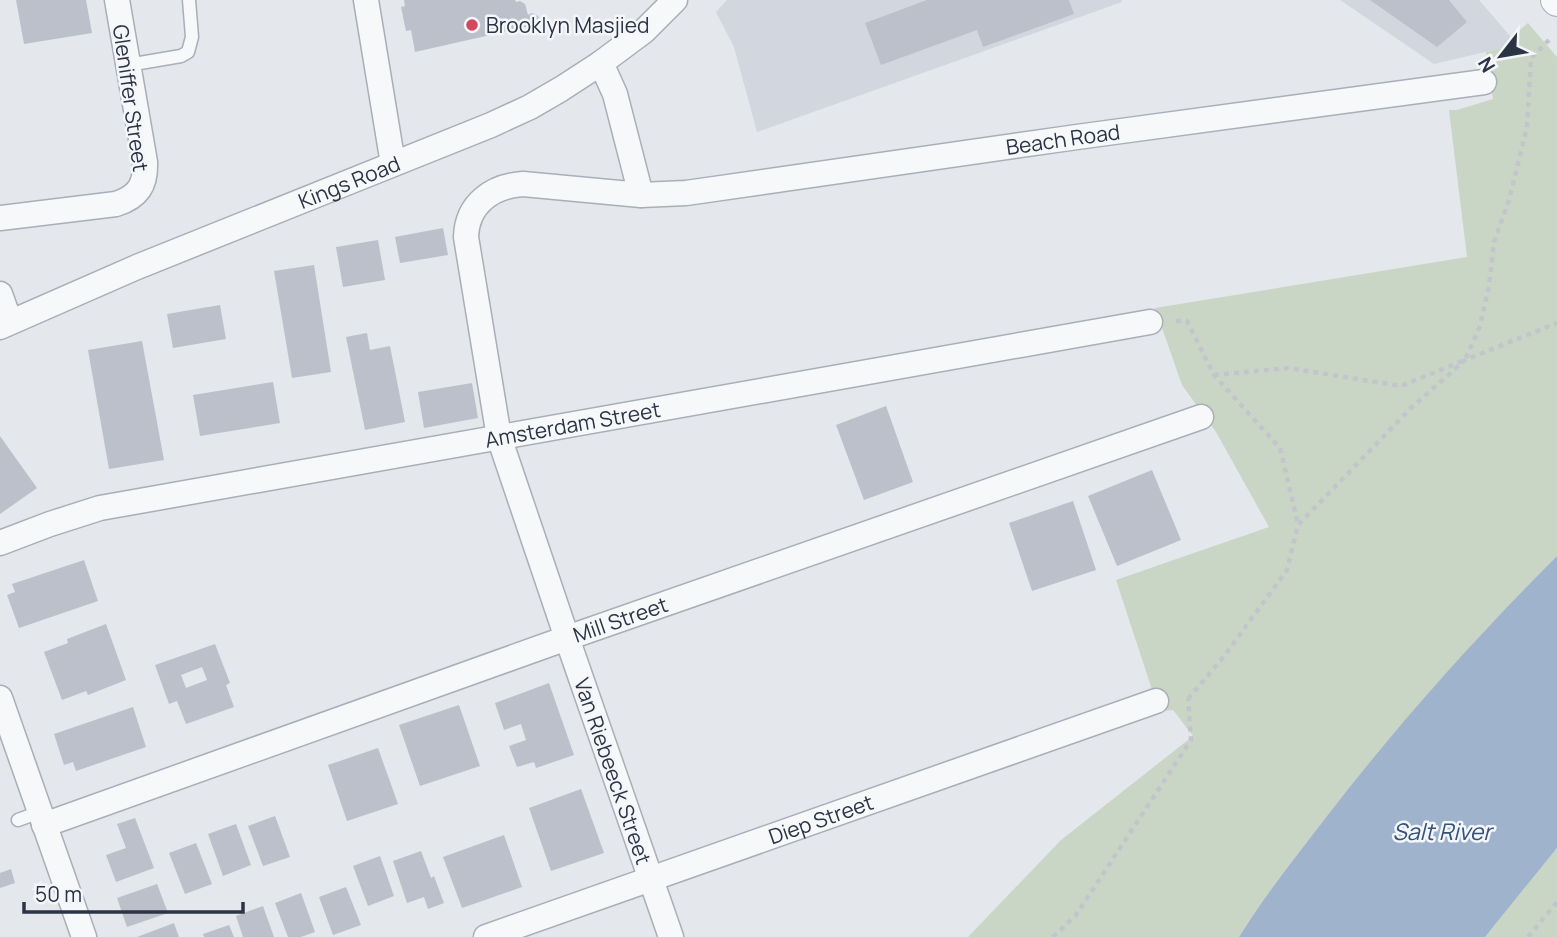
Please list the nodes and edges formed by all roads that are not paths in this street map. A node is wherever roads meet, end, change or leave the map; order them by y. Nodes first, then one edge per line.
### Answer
1 (117, 0) edge
2 (189, 0) edge
3 (366, 0) edge
4 (675, 0) edge
5 (601, 63) junction
6 (128, 65) junction
7 (1484, 82) dead end
8 (393, 164) junction
9 (641, 195) junction
10 (481, 201) joint
11 (0, 218) edge
12 (0, 294) edge
13 (1150, 322) road end
14 (5, 324) edge
15 (1201, 417) dead end
16 (499, 437) junction
17 (0, 542) edge
18 (567, 638) junction
19 (0, 698) edge
20 (1156, 701) road end
21 (34, 819) junction
22 (651, 878) junction
23 (84, 937) edge
24 (486, 937) edge
25 (671, 937) edge

1 - 6 street, Gleniffer Street
2 - 6 lane
3 - 8 street
4 - 5 street, Kings Road
5 - 8 street, Kings Road
5 - 9 street
6 - 11 street, Gleniffer Street
7 - 9 street, Beach Road
8 - 14 street, Kings Road
9 - 10 street, Beach Road
10 - 16 street, Van Riebeeck Street
12 - 14 street
13 - 16 street, Amsterdam Street
15 - 18 street, Mill Street
16 - 17 street, Amsterdam Street
16 - 18 street, Van Riebeeck Street
18 - 21 street, Mill Street
18 - 22 street, Van Riebeeck Street
19 - 21 street
20 - 22 street, Diep Street
21 - 23 street
22 - 24 street, Diep Street
22 - 25 street, Van Riebeeck Street

